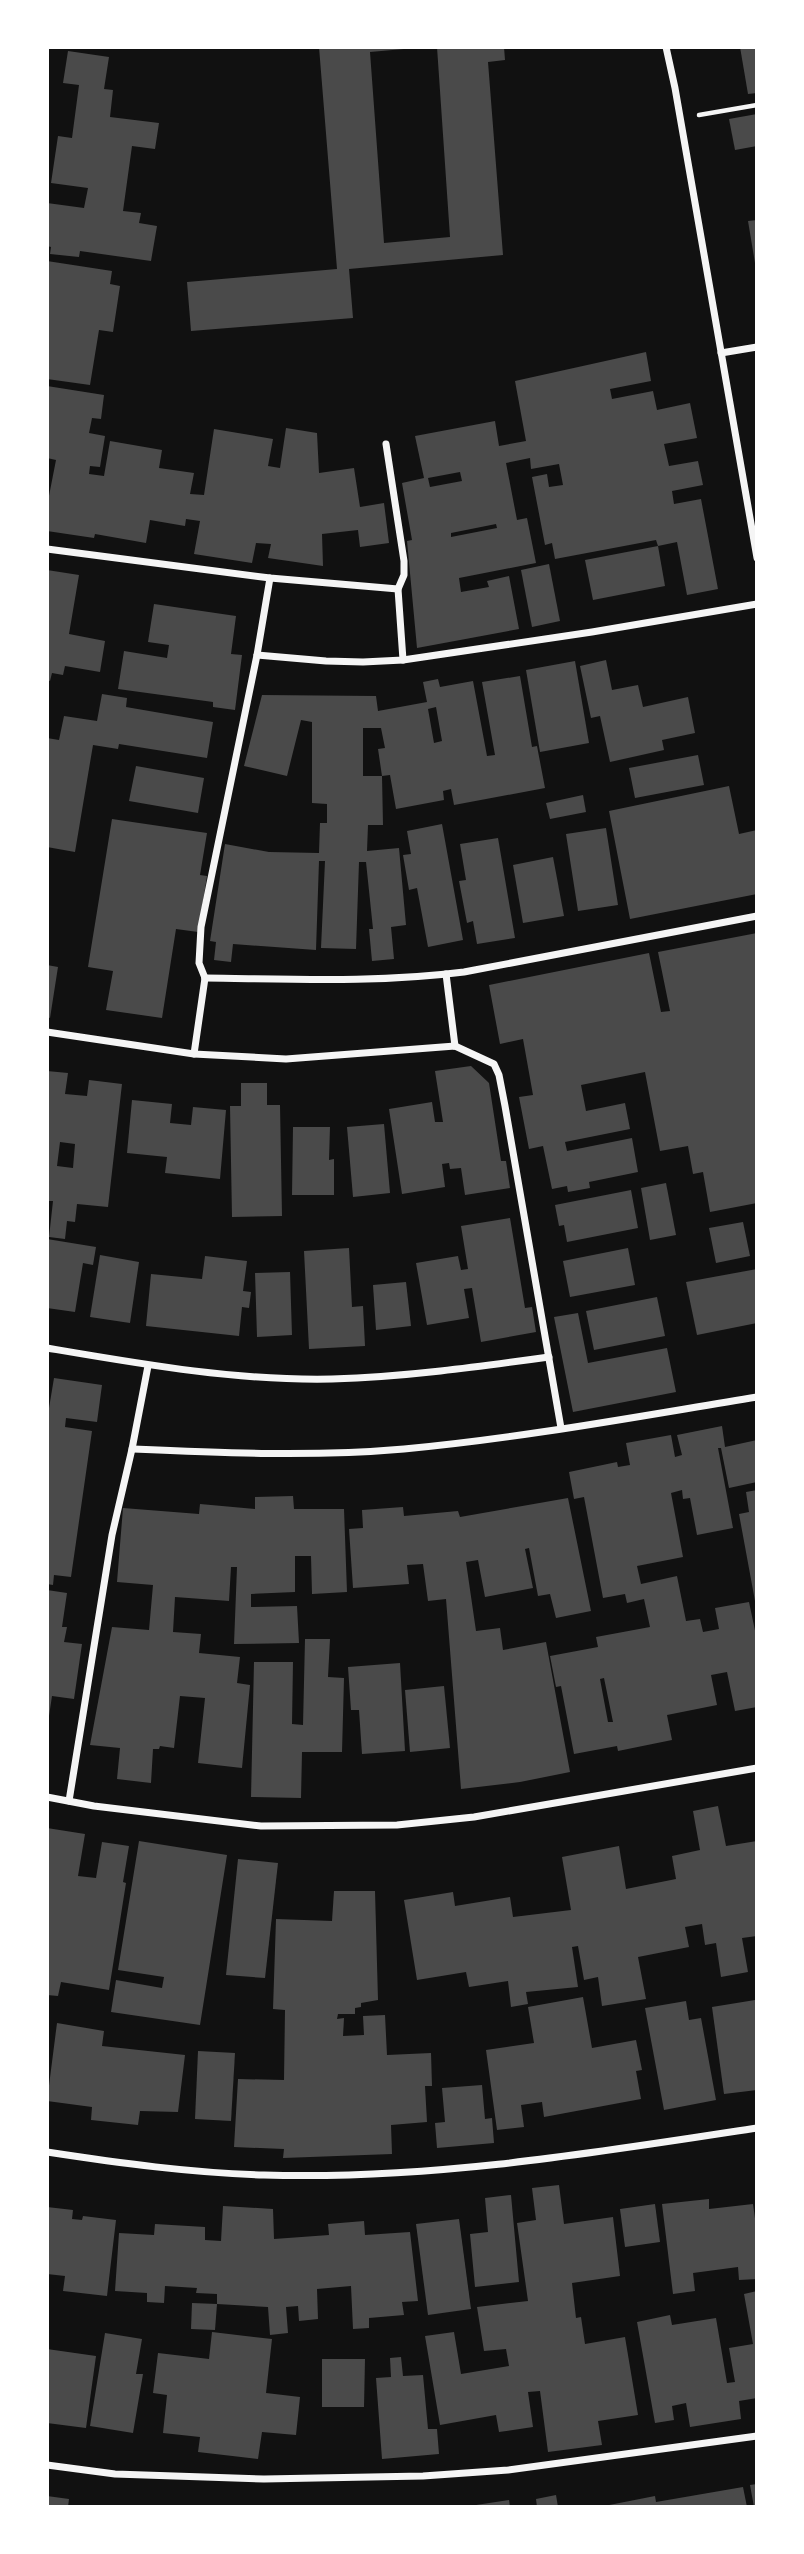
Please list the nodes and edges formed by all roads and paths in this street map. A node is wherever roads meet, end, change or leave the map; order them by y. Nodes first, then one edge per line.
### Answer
1 (666, 47) edge
2 (757, 105) edge
3 (680, 118) junction
4 (757, 347) edge
5 (721, 353) junction
6 (386, 444) dead end
7 (47, 549) edge
8 (757, 558) edge
9 (270, 578) junction
10 (398, 589) junction
11 (757, 604) edge
12 (257, 655) junction
13 (403, 660) junction
14 (757, 916) edge
15 (446, 974) junction
16 (205, 978) junction
17 (47, 1032) edge
18 (454, 1046) junction
19 (194, 1054) junction
20 (47, 1348) edge
21 (549, 1357) junction
22 (148, 1366) junction
23 (757, 1397) edge
24 (561, 1428) junction
25 (132, 1449) junction
26 (757, 1768) edge
27 (47, 1797) edge
28 (69, 1801) junction
29 (757, 2128) edge
30 (47, 2152) edge
31 (757, 2436) edge
32 (47, 2465) edge

1 - 3 street
2 - 3 path
3 - 5 street
4 - 5 street
5 - 8 street
6 - 10 street
7 - 9 street
9 - 10 street
9 - 12 street
10 - 13 street
11 - 13 street
12 - 13 street
12 - 16 street
14 - 15 street
15 - 16 street
15 - 18 street
16 - 19 street
17 - 19 street
18 - 19 street
18 - 21 street
20 - 22 street
21 - 22 street
21 - 24 street
22 - 25 street
23 - 24 street
24 - 25 street
25 - 28 street
26 - 28 street
27 - 28 street
29 - 30 street
31 - 32 street

